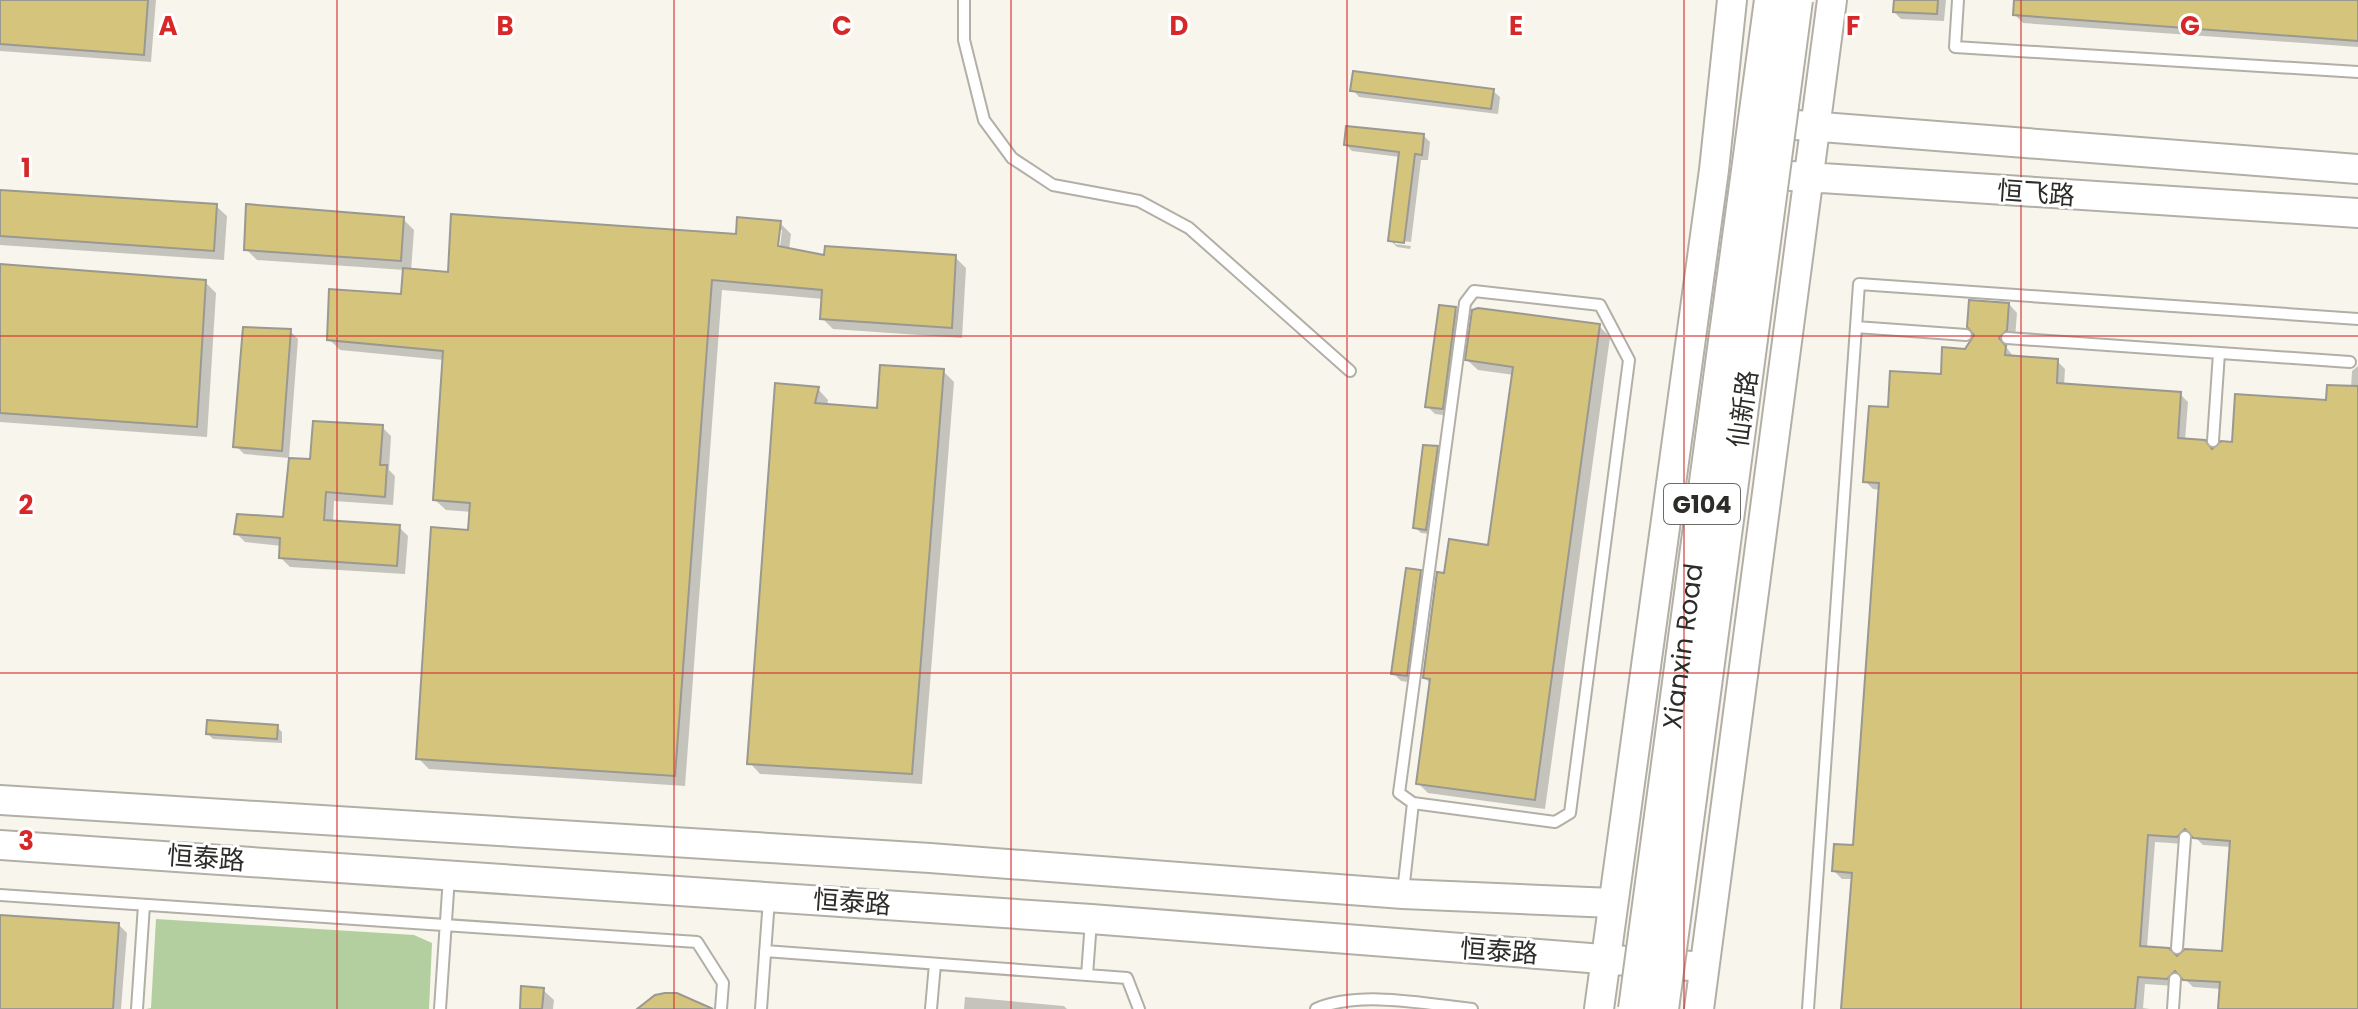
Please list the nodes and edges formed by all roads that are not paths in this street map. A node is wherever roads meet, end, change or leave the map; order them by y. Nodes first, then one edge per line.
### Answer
1 (964, 0) edge
2 (1732, 0) edge
3 (1770, 0) edge
4 (1797, 0) edge
5 (1832, 0) edge
6 (1958, 0) edge
7 (2358, 72) edge
8 (1720, 117) junction
9 (1814, 127) junction
10 (2358, 169) edge
11 (1714, 170) junction
12 (1807, 177) junction
13 (2358, 213) edge
14 (2358, 319) edge
15 (1856, 327) junction
16 (1966, 335) dead end
17 (2007, 338) dead end
18 (2219, 353) junction
19 (2350, 362) dead end
20 (1350, 371) dead end
21 (2213, 441) dead end
22 (0, 800) edge
23 (1413, 803) junction
24 (2185, 837) dead end
25 (0, 845) edge
26 (449, 875) junction
27 (1403, 894) junction
28 (0, 895) edge
29 (769, 897) junction
30 (1612, 903) junction
31 (144, 905) junction
32 (1091, 919) junction
33 (446, 924) junction
34 (2177, 948) dead end
35 (765, 951) junction
36 (1606, 959) junction
37 (935, 964) junction
38 (1704, 967) junction
39 (1087, 975) junction
40 (2175, 979) dead end
41 (137, 1009) edge
42 (440, 1009) edge
43 (721, 1009) edge
44 (761, 1009) edge
45 (931, 1009) edge
46 (1139, 1009) edge
47 (1316, 1009) edge
48 (1472, 1009) edge
49 (1599, 1009) edge
50 (1634, 1009) edge
51 (1663, 1009) edge
52 (1699, 1009) edge
53 (1808, 1009) edge
54 (2173, 1009) edge

1 - 20 lane
2 - 8 main road
3 - 50 main road, Xianxin Road / G104, bridge
4 - 51 main road, 仙新路, bridge
5 - 9 main road, 仙新路
6 - 7 lane
8 - 9 main road, 恒飞路
8 - 11 main road
9 - 10 main road, 恒飞路
9 - 12 main road, 仙新路
11 - 12 main road, 恒飞路
11 - 30 main road
12 - 13 main road, 恒飞路
12 - 38 main road, 仙新路
14 - 15 lane
15 - 16 lane
15 - 53 lane
17 - 18 lane
18 - 19 lane
18 - 21 lane
22 - 27 main road, 恒泰路
23 - 23 lane
23 - 27 lane
24 - 34 lane
25 - 26 main road, 恒泰路
26 - 29 main road, 恒泰路
26 - 33 lane
27 - 30 main road, 恒泰路
28 - 31 lane
29 - 32 main road, 恒泰路
29 - 35 lane
30 - 36 main road
31 - 33 lane
31 - 41 lane
32 - 36 main road, 恒泰路
32 - 39 lane
33 - 42 lane
33 - 43 lane
35 - 37 lane
35 - 44 lane
36 - 38 main road, 恒泰路
36 - 49 main road
37 - 39 lane
37 - 45 lane
38 - 52 main road, 仙新路
39 - 46 lane
40 - 54 lane
47 - 48 lane

